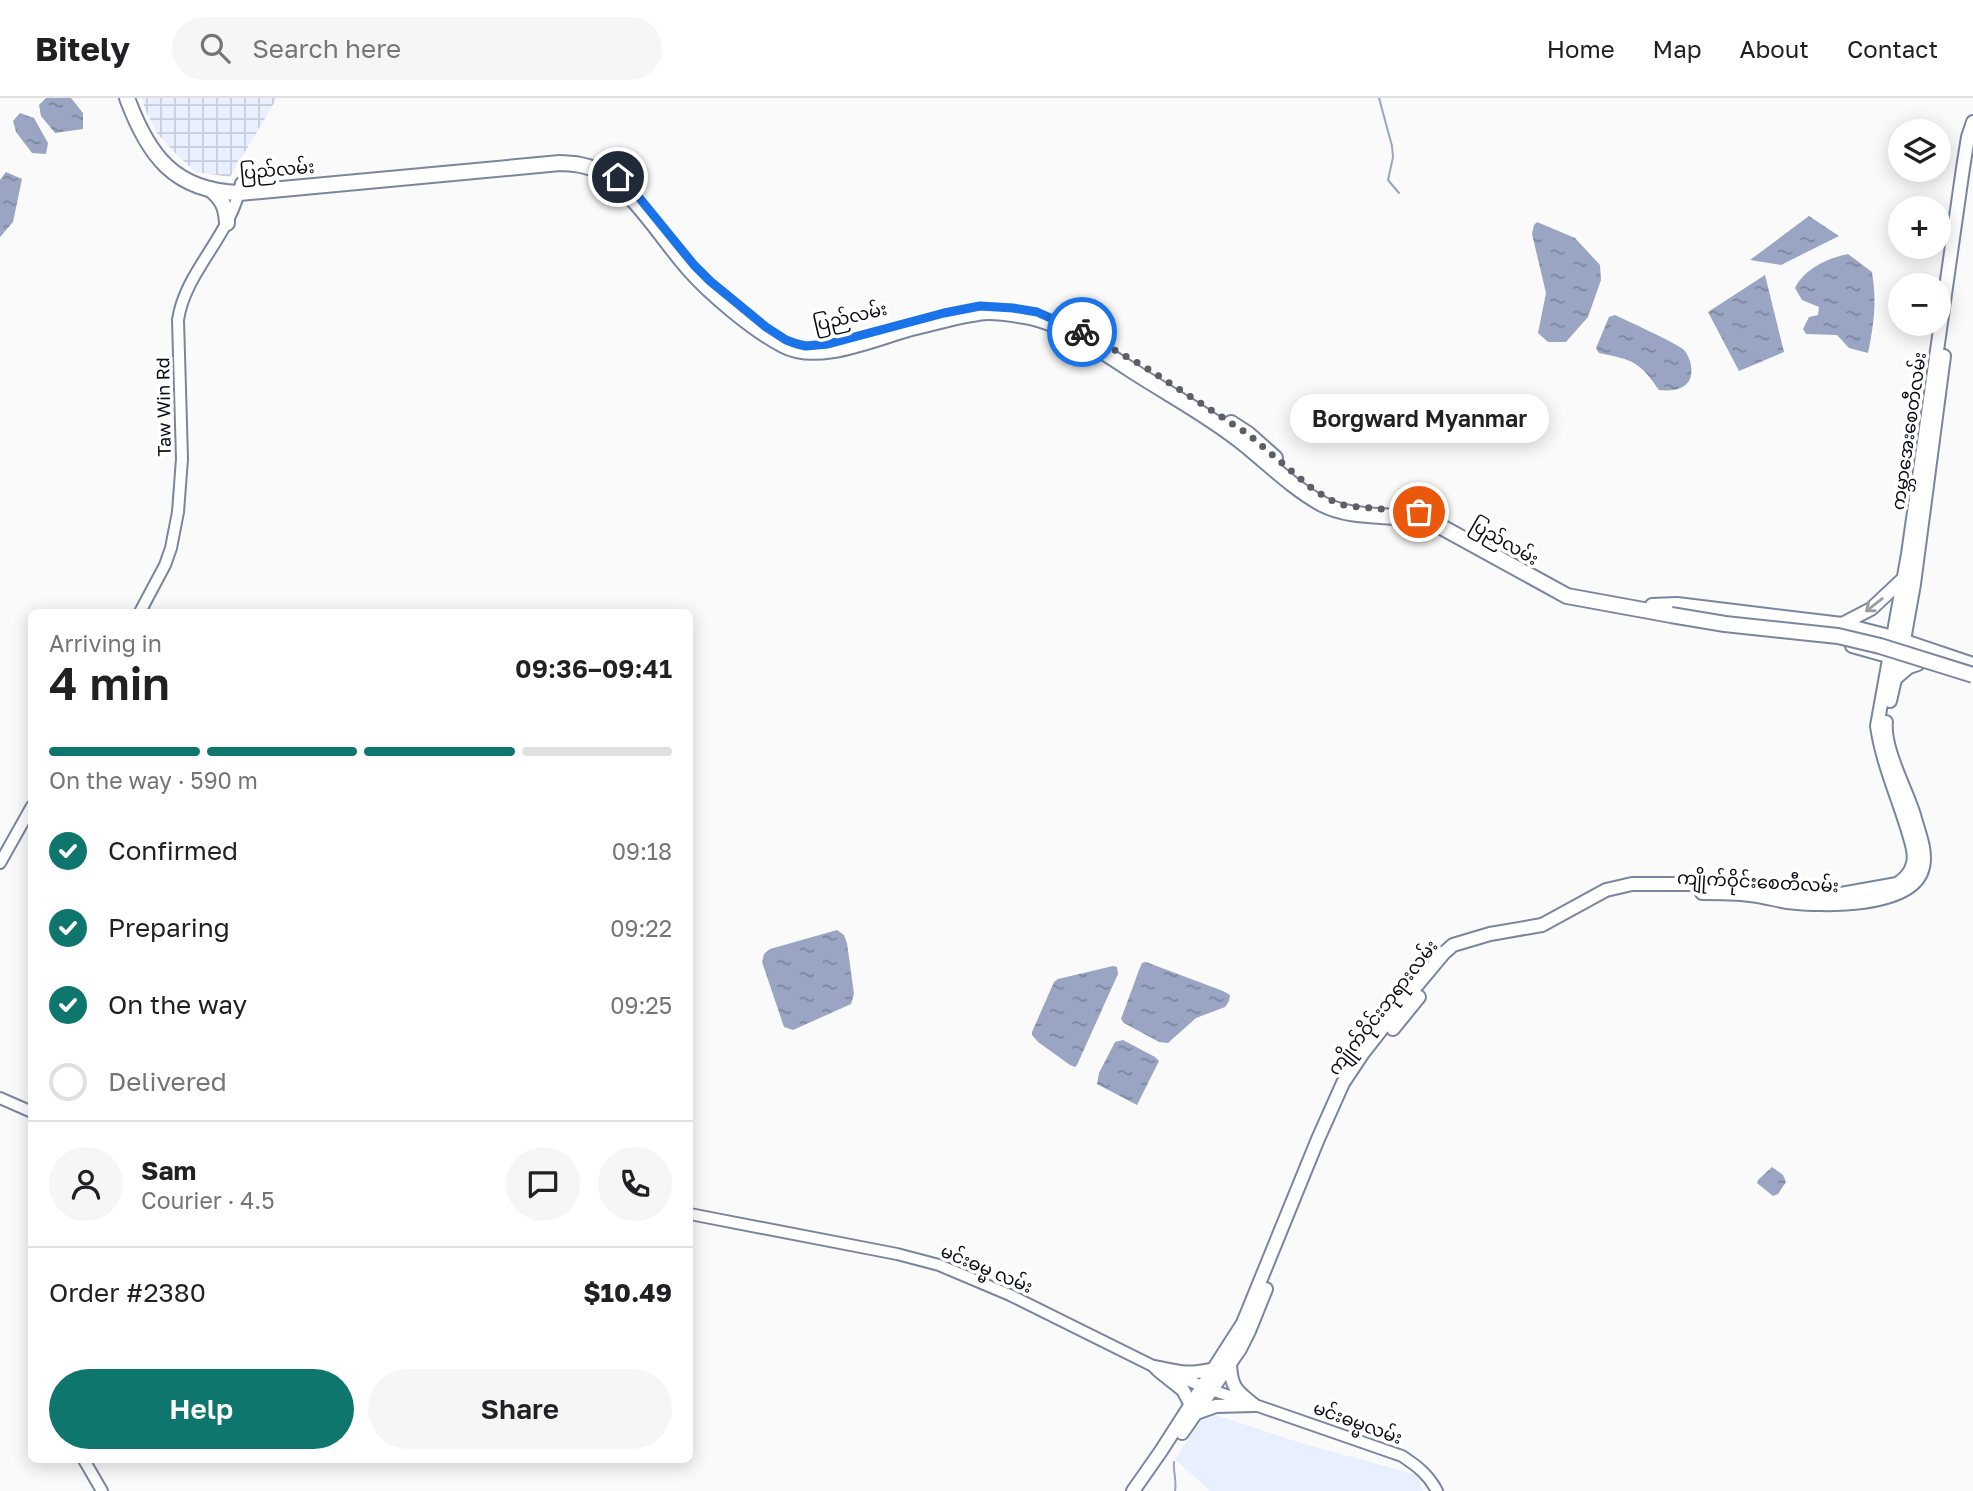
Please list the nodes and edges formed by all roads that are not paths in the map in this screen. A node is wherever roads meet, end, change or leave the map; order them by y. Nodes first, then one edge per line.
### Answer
1 (127, 98) edge
2 (1973, 122) edge
3 (1973, 151) edge
4 (211, 189) junction
5 (238, 194) junction
6 (228, 223) junction
7 (1952, 272) junction
8 (1908, 582) junction
9 (142, 609) edge
10 (1652, 609) junction
11 (1672, 612) junction
12 (1909, 612) junction
13 (1842, 624) junction
14 (1899, 639) junction
15 (1868, 650) junction
16 (1933, 650) junction
17 (1895, 658) junction
18 (1918, 664) junction
19 (1973, 667) edge
20 (1973, 675) edge
21 (1973, 681) edge
22 (1888, 684) junction
23 (28, 813) edge
24 (0, 863) edge
25 (1706, 889) junction
26 (1429, 977) junction
27 (0, 1098) edge
28 (28, 1110) edge
29 (693, 1215) edge
30 (1230, 1364) junction
31 (1155, 1367) junction
32 (1215, 1369) junction
33 (1207, 1388) junction
34 (1254, 1405) junction
35 (1193, 1409) junction
36 (86, 1463) edge
37 (102, 1491) edge
38 (1133, 1491) edge
39 (1141, 1491) edge
40 (1437, 1491) edge

1 - 4 highway, ပြည်လမ်း
2 - 7 main road, ကမ္ဘာအေးစေတီလမ်း
3 - 7 main road, ကမ္ဘာအေးစေတီလမ်း
4 - 5 highway, ပြည်လမ်း
4 - 6 highway
5 - 6 main road, Taw Win Rd
5 - 10 highway, ပြည်လမ်း
6 - 9 main road, Taw Win Rd
7 - 8 main road, ကမ္ဘာအေးစေတီလမ်း
8 - 12 main road
8 -> 13 main road
8 - 14 main road
10 - 11 highway, ပြည်လမ်း
10 - 13 main road, ပြည်လမ်း
10 - 15 main road, ပြည်လမ်း
11 - 19 highway, ပြည်လမ်း
11 - 20 highway, ပြည်လမ်း, bridge
12 - 14 main road
12 - 16 main road
13 - 14 main road, ပြည်လမ်း
14 - 16 main road, ပြည်လမ်း
14 - 17 main road
15 - 17 main road, ပြည်လမ်း
15 - 22 main road
16 - 19 main road, ပြည်လမ်း
17 - 18 main road
17 - 22 main road
18 - 21 main road
18 - 22 main road
22 - 25 main road, ကျိုက်ဝိုင်းဘုရားလမ်း
22 - 25 main road, ကျိုက်ဝိုင်းစေတီလမ်း
23 - 24 main road
25 - 26 main road, ကျိုက်ဝိုင်းဘုရားလမ်း
26 - 30 main road, ကျိုက်ဝိုင်းဘုရားလမ်း
26 - 32 main road, ကျိုက်ဝိုင်းဘုရားလမ်း
27 - 28 main road
29 - 31 main road, မင်းဓမ္မ လမ်း
30 - 33 main road, ကျိုက်ဝိုင်းဘုရားလမ်း
30 - 34 main road
31 - 32 main road
31 - 33 main road, မင်းဓမ္မ လမ်း
31 - 35 main road
32 - 33 main road, ကျိုက်ဝိုင်းဘုရားလမ်း
33 - 34 main road, မင်းဓမ္မ လမ်း
33 - 35 main road, ကျိုက်ဝိုင်းဘုရားလမ်း
34 - 35 main road
34 - 40 main road, မင်းဓမ္မလမ်း
35 - 38 main road, ကျိုက်ဝိုင်းဘုရားလမ်း
35 - 39 main road, ကျိုက်ဝိုင်းဘုရားလမ်း
36 - 37 main road

